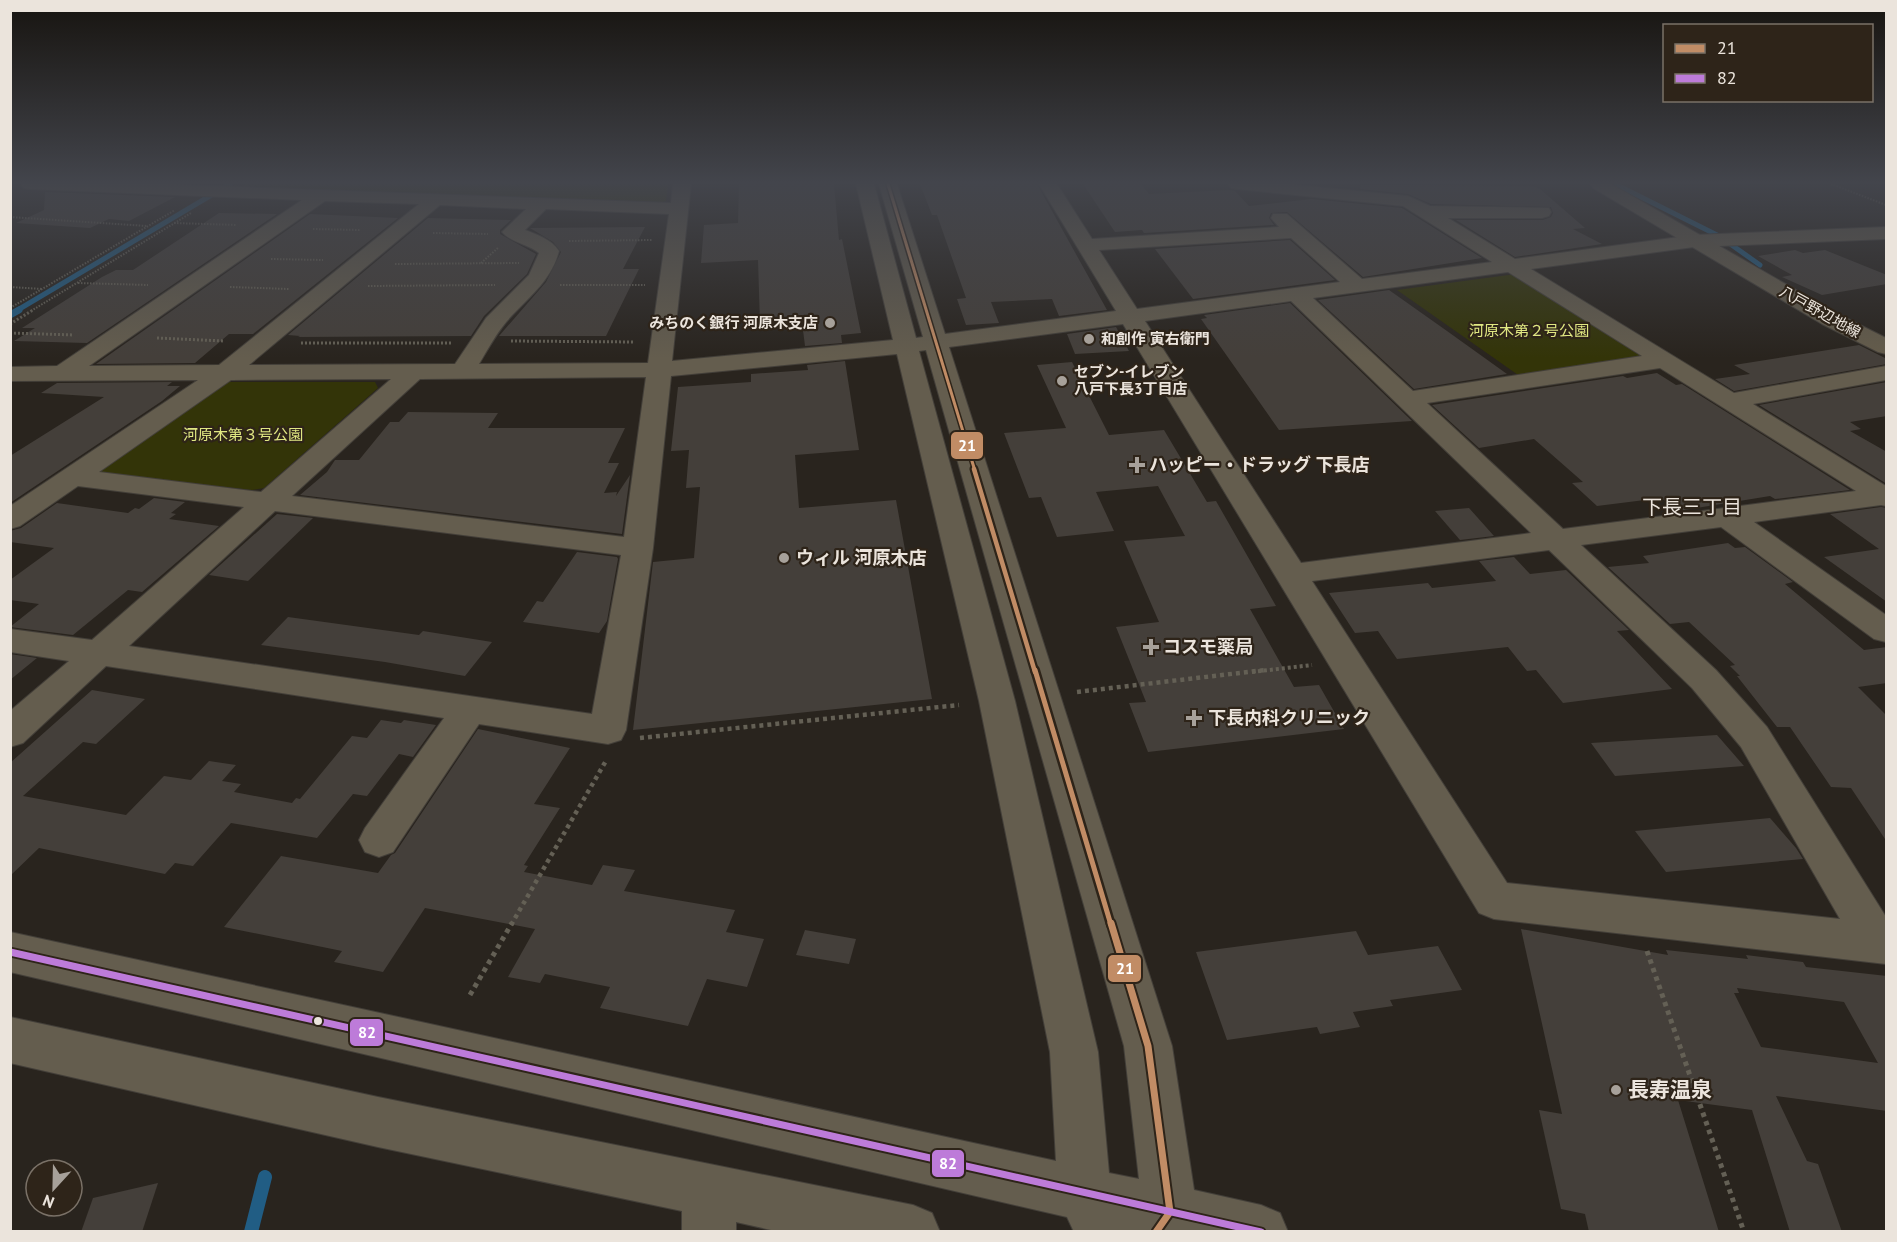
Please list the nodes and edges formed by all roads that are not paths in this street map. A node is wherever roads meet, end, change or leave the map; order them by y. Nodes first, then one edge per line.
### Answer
1 (254, 242) edge
2 (384, 242) edge
3 (537, 242) edge
4 (675, 242) edge
5 (885, 242) edge
6 (900, 242) edge
7 (1084, 242) edge
8 (1135, 242) edge
9 (1307, 242) edge
10 (1474, 242) edge
11 (1687, 242) edge
12 (1696, 242) edge
13 (1086, 245) junction
14 (1511, 265) junction
15 (1357, 286) junction
16 (1296, 294) junction
17 (1130, 316) junction
18 (921, 344) junction
19 (1887, 347) edge
20 (1666, 360) junction
21 (659, 370) junction
22 (462, 371) junction
23 (226, 372) junction
24 (413, 372) junction
25 (1887, 373) edge
26 (10, 374) edge
27 (50, 374) junction
28 (10, 390) edge
29 (1407, 399) junction
30 (1731, 401) junction
31 (73, 477) junction
32 (1886, 497) edge
33 (270, 502) junction
34 (1727, 517) junction
35 (10, 520) edge
36 (1554, 539) junction
37 (638, 548) junction
38 (1292, 574) junction
39 (1887, 632) edge
40 (10, 640) edge
41 (101, 653) junction
42 (470, 709) junction
43 (10, 733) edge
44 (379, 840) dead end
45 (1882, 944) edge
46 (10, 952) edge
47 (10, 1040) edge
48 (708, 1210) edge
49 (1093, 1213) edge
50 (1163, 1222) edge
51 (913, 1232) edge
52 (1262, 1232) edge

1 - 27 street
2 - 23 street
3 - 22 street
4 - 21 street
5 - 18 street
6 - 18 street
7 - 13 street
8 - 13 street
9 - 15 street
10 - 14 street
11 - 14 street
12 - 19 main road, 八戸野辺地線
13 - 17 street
14 - 15 street
14 - 20 street
15 - 16 street
16 - 17 street
16 - 29 street
17 - 18 street
17 - 38 street
18 - 21 street
18 - 49 street
18 - 50 street
20 - 29 street
20 - 30 street
21 - 22 street
21 - 37 street
22 - 24 street
23 - 24 street
23 - 27 street
23 - 31 street
24 - 33 street
25 - 30 street
26 - 27 street
27 - 28 street
29 - 36 street
30 - 32 street
31 - 33 street
31 - 35 street
32 - 34 street
33 - 37 street
33 - 41 street
34 - 36 street
34 - 39 street
36 - 38 street
36 - 45 street
37 - 42 street
38 - 45 street
40 - 41 street
41 - 42 street
41 - 43 street
42 - 44 street
46 - 49 street
47 - 48 street
48 - 51 street
49 - 50 street
50 - 52 street

